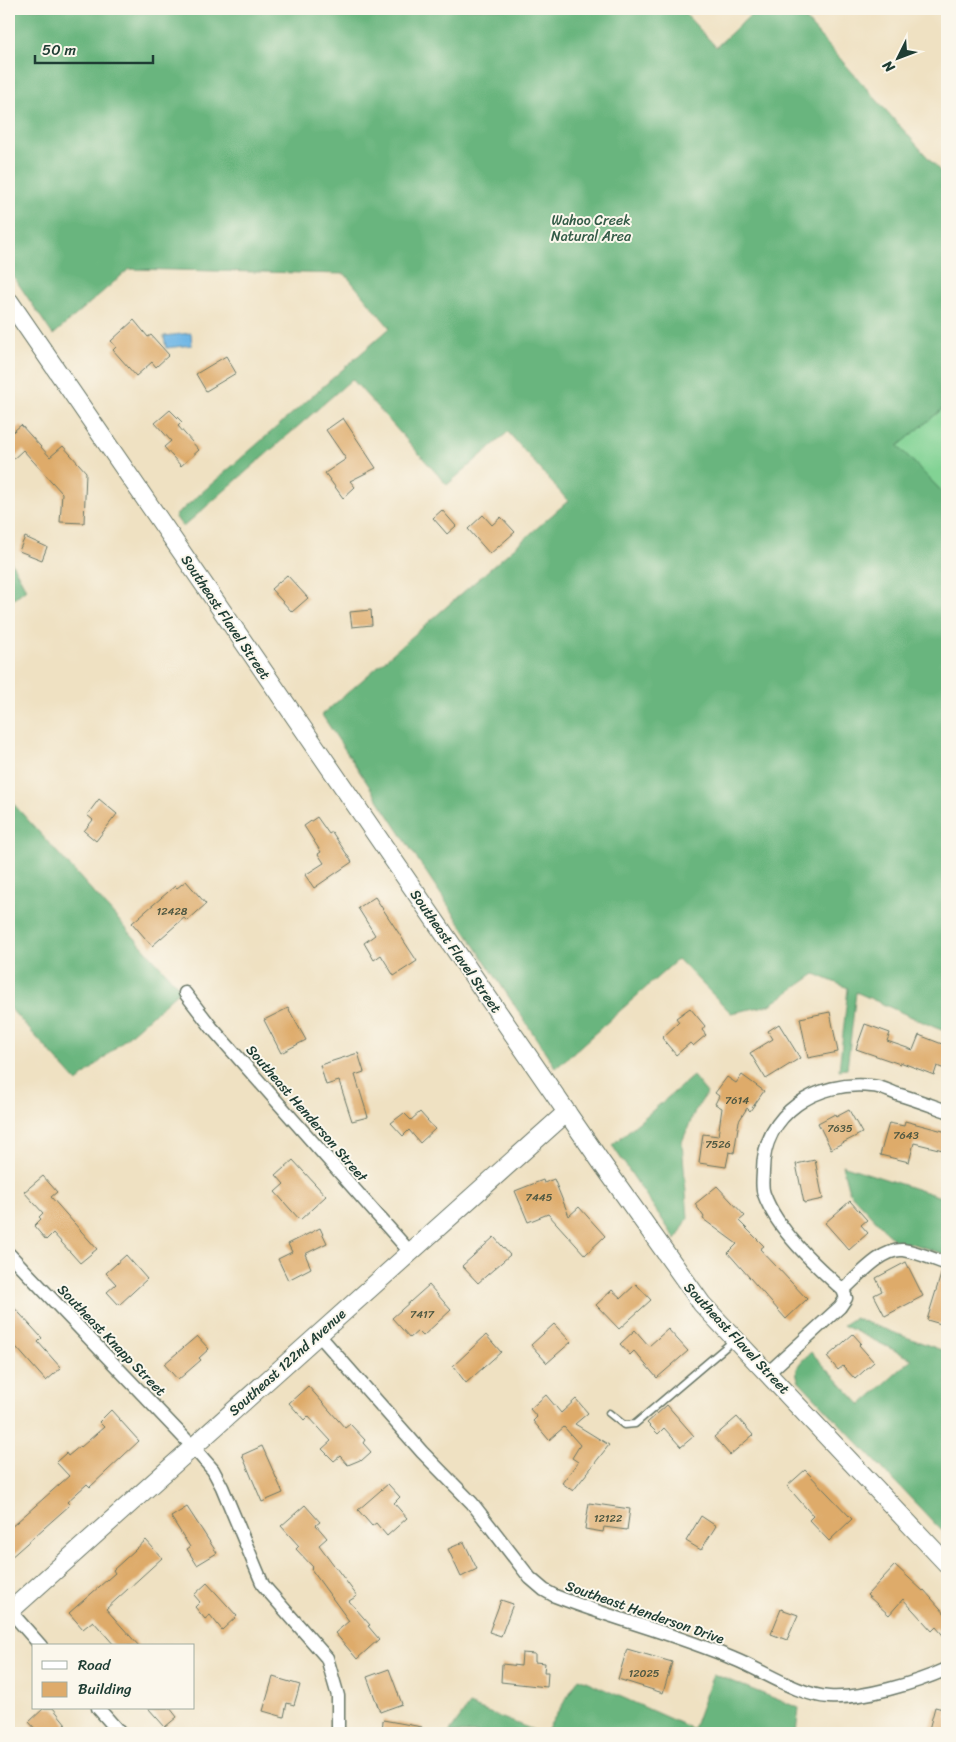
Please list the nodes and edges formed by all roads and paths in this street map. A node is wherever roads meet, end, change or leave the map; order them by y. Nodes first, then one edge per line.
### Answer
1 (9, 301) edge
2 (185, 993) dead end
3 (947, 1111) edge
4 (567, 1112) junction
5 (410, 1252) junction
6 (9, 1254) edge
7 (947, 1264) edge
8 (843, 1290) junction
9 (318, 1334) junction
10 (735, 1339) junction
11 (768, 1374) junction
12 (609, 1413) dead end
13 (193, 1447) junction
14 (947, 1564) edge
15 (10, 1612) edge
16 (40, 1644) edge
17 (947, 1670) edge
18 (100, 1710) edge
19 (120, 1733) edge
20 (338, 1733) edge

1 - 4 street, Southeast Flavel Street
2 - 5 street, Southeast Henderson Street
3 - 8 street
4 - 5 street, Southeast 122nd Avenue
4 - 10 street, Southeast Flavel Street
5 - 9 street, Southeast 122nd Avenue
6 - 13 street, Southeast Knapp Street
7 - 8 street
8 - 11 street
9 - 13 street, Southeast 122nd Avenue
9 - 17 street, Southeast Henderson Drive
10 - 11 street, Southeast Flavel Street
10 - 12 lane
11 - 14 street, Southeast Flavel Street
13 - 15 street, Southeast 122nd Avenue
13 - 20 street, Southeast Knapp Street
15 - 16 street
18 - 19 street

